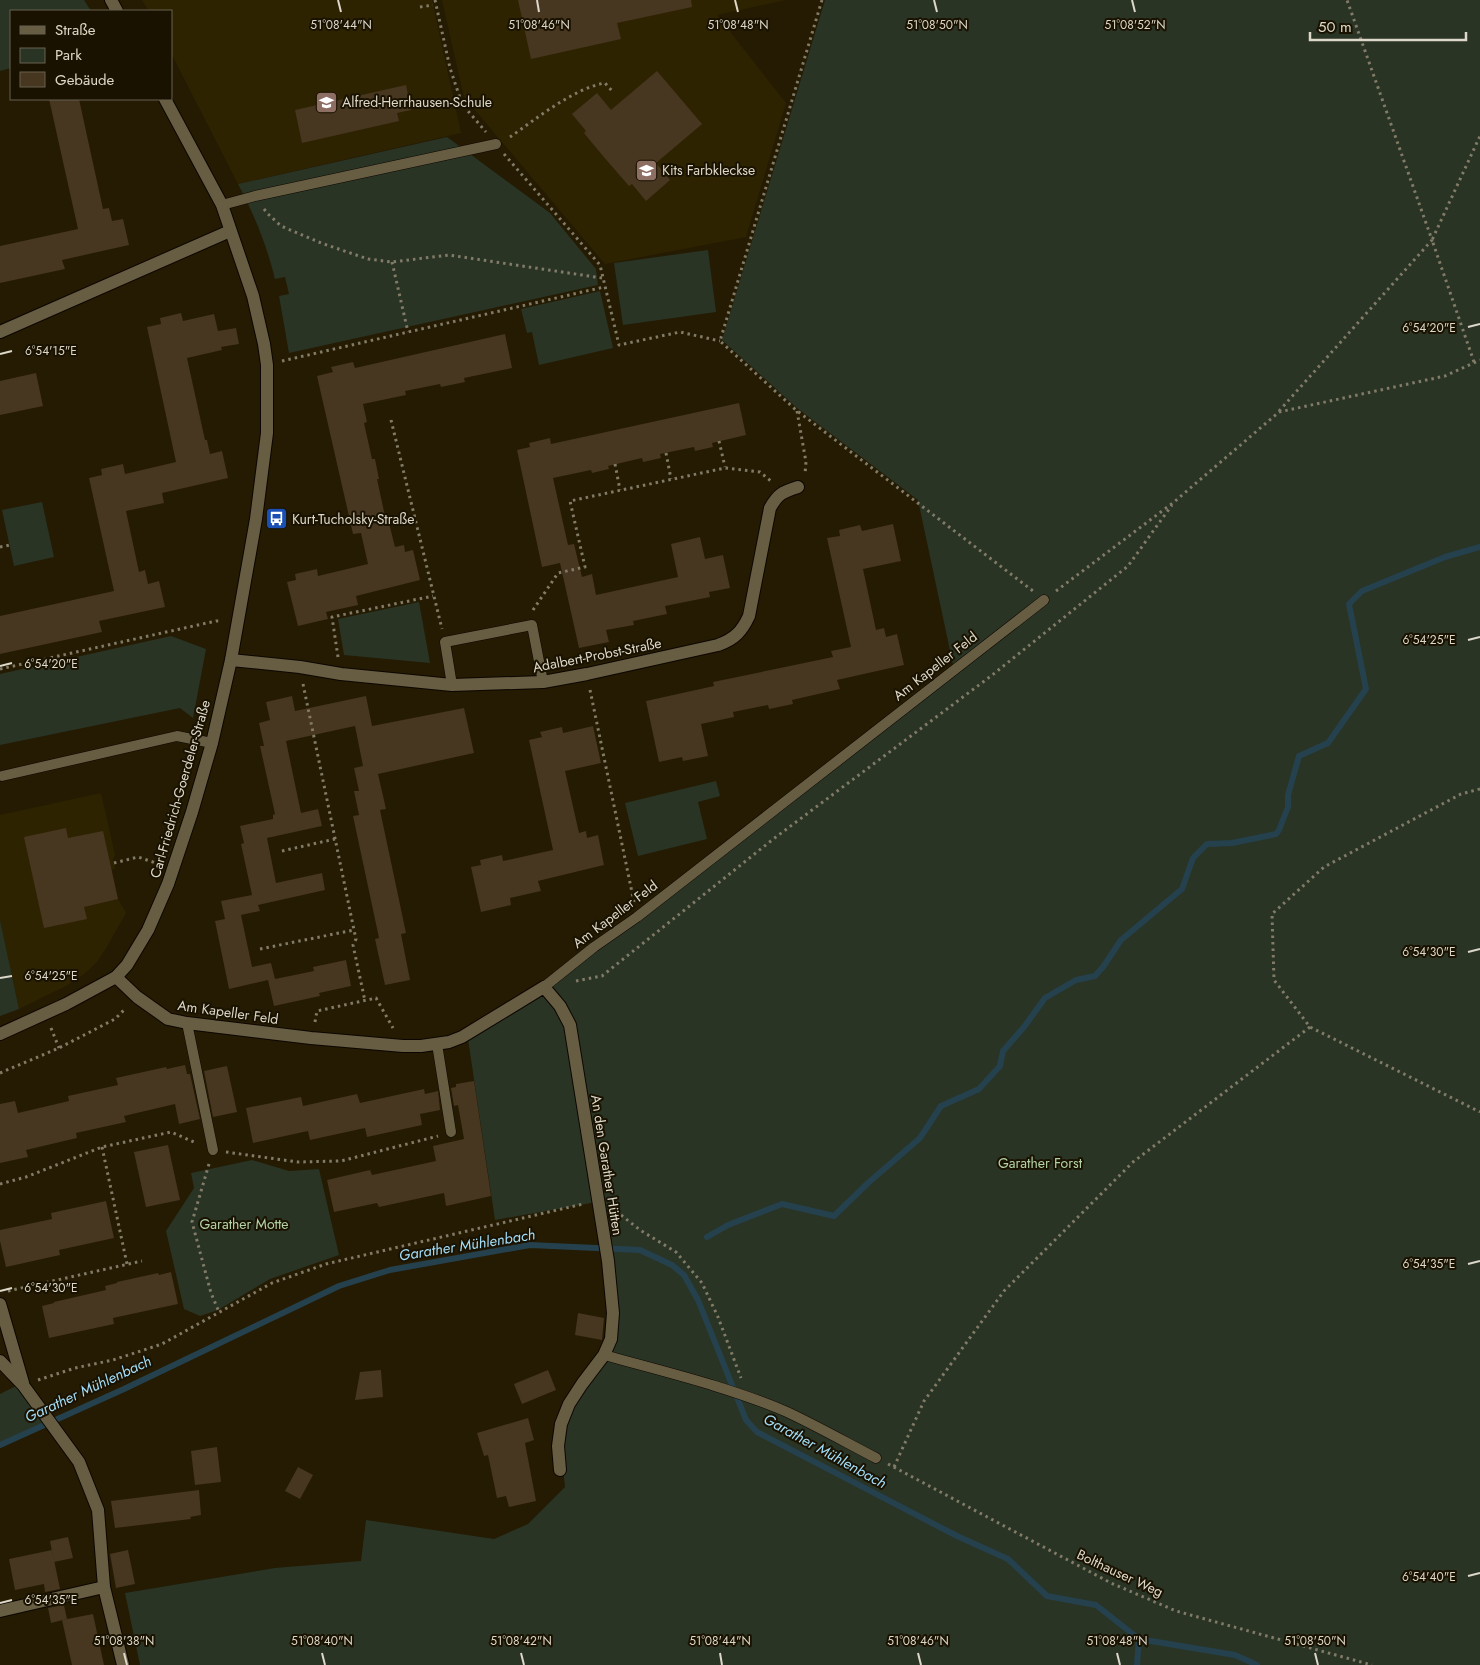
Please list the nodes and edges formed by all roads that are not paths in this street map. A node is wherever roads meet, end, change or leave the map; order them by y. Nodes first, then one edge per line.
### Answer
1 (166, 100) edge
2 (496, 144) road end
3 (222, 205) junction
4 (230, 231) junction
5 (0, 332) edge
6 (798, 487) road end
7 (1044, 600) road end
8 (231, 660) junction
9 (543, 682) junction
10 (452, 686) junction
11 (212, 743) junction
12 (2, 776) dead end
13 (116, 977) junction
14 (544, 987) junction
15 (187, 1023) junction
16 (2, 1034) edge
17 (437, 1044) junction
18 (451, 1132) dead end
19 (213, 1150) road end
20 (0, 1304) edge
21 (604, 1355) junction
22 (0, 1361) edge
23 (23, 1385) junction
24 (876, 1458) road end
25 (560, 1470) dead end
26 (104, 1588) junction
27 (0, 1611) edge
28 (123, 1665) edge

1 - 3 street, Carl-Friedrich-Goerdeler-Straße
2 - 3 lane
3 - 4 street, Carl-Friedrich-Goerdeler-Straße
4 - 5 street
4 - 8 street, Carl-Friedrich-Goerdeler-Straße
6 - 9 street, Adalbert-Probst-Straße
7 - 14 lane, Am Kapeller Feld
8 - 10 street, Adalbert-Probst-Straße
8 - 11 street, Carl-Friedrich-Goerdeler-Straße
9 - 10 street, Adalbert-Probst-Straße
9 - 10 lane
11 - 12 lane
11 - 13 street, Carl-Friedrich-Goerdeler-Straße
13 - 15 street, Am Kapeller Feld
13 - 16 street, Carl-Friedrich-Goerdeler-Straße
14 - 17 street, Am Kapeller Feld
14 - 21 street, An den Garather Hütten
15 - 17 street, Am Kapeller Feld
15 - 19 lane
17 - 18 lane
20 - 23 street
21 - 24 lane
21 - 25 street, An den Garather Hütten
22 - 23 street
23 - 26 street
26 - 27 street
26 - 28 street

